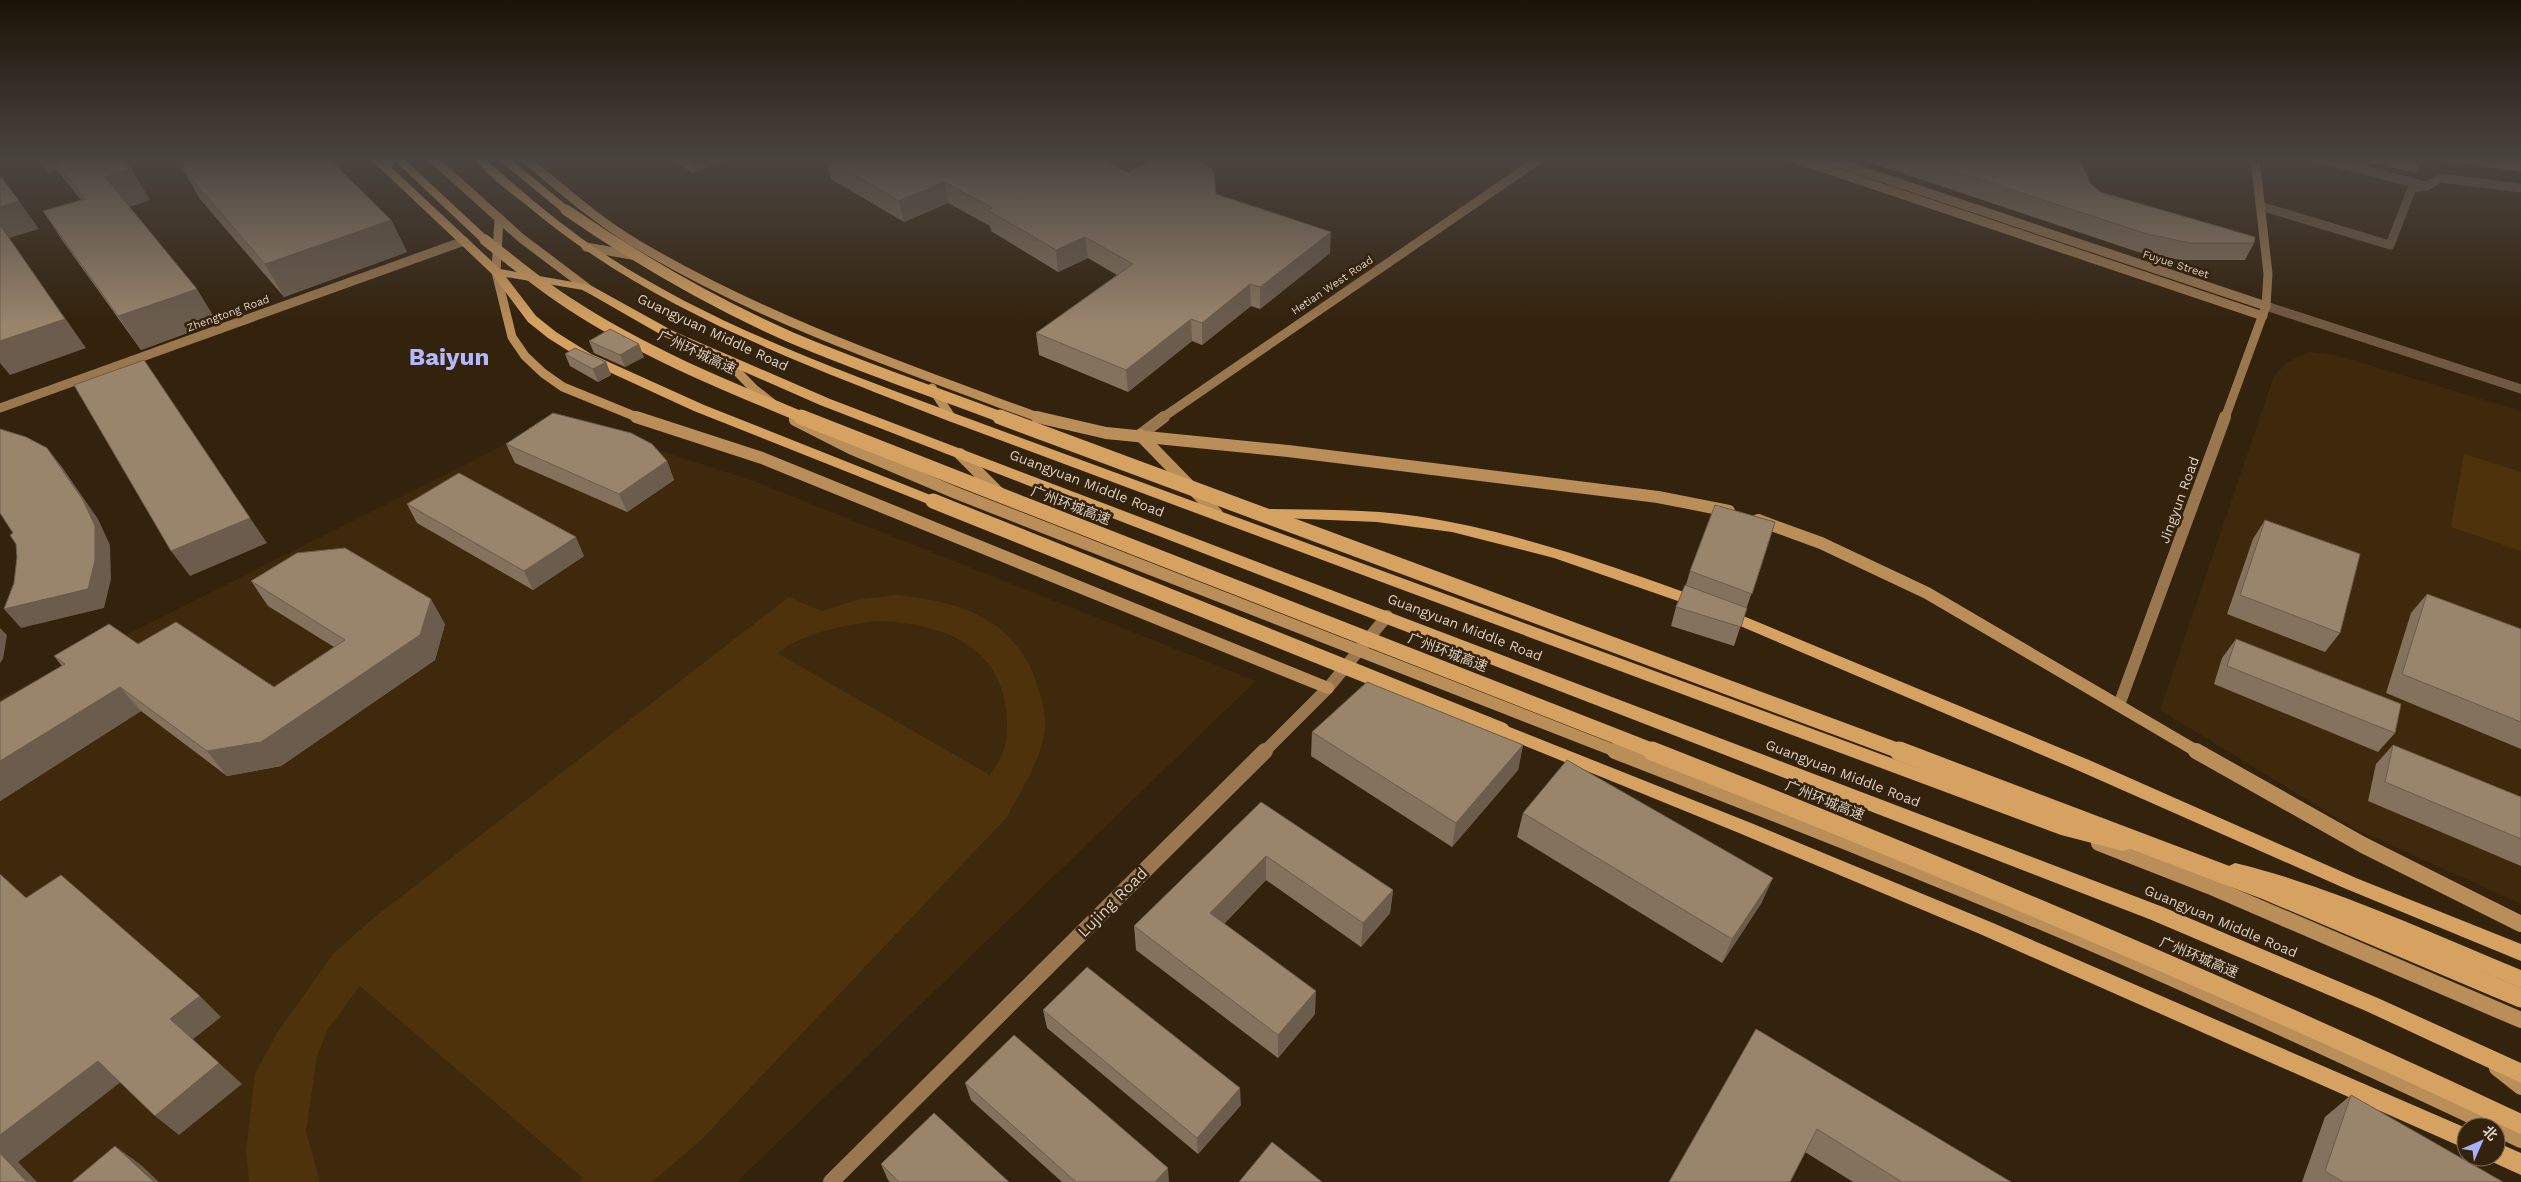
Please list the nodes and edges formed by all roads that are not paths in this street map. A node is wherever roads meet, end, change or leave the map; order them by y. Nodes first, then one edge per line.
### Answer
1 (438, 213) edge
2 (453, 213) edge
3 (493, 213) edge
4 (543, 213) edge
5 (570, 213) edge
6 (593, 213) edge
7 (1460, 213) edge
8 (1964, 213) edge
9 (1983, 213) edge
10 (2261, 213) edge
11 (2284, 213) edge
12 (2402, 213) edge
13 (499, 219) junction
14 (464, 242) junction
15 (586, 247) junction
16 (664, 260) junction
17 (496, 272) junction
18 (586, 287) junction
19 (2265, 311) junction
20 (725, 359) junction
21 (924, 376) junction
22 (2521, 390) edge
23 (0, 408) edge
24 (951, 417) junction
25 (1140, 435) junction
26 (960, 454) junction
27 (1217, 514) junction
28 (1025, 521) junction
29 (1386, 616) junction
30 (1360, 651) junction
31 (1328, 688) junction
32 (2118, 705) junction
33 (2067, 830) junction
34 (2521, 924) edge
35 (2521, 953) edge
36 (2521, 979) edge
37 (2521, 998) edge
38 (2521, 1020) edge
39 (2476, 1050) junction
40 (2521, 1072) edge
41 (2521, 1087) edge
42 (2474, 1117) edge
43 (2521, 1124) edge
44 (2506, 1132) edge
45 (2456, 1135) edge
46 (2521, 1140) edge
47 (2506, 1157) edge
48 (2521, 1164) edge
49 (831, 1182) edge

1 - 14 highway
2 - 43 highway, 广州环城高速, bridge
3 - 13 main road, Guangyuan Middle Road
4 - 15 highway, Guangyuan Middle Road
5 - 37 highway, bridge
6 - 16 main road
7 - 25 street, Hetian West Road
8 - 19 street, Fuyue Street
9 - 19 street, Fuyue Street
10 - 19 street
11 - 12 street
13 - 17 main road
13 - 18 main road, Guangyuan Middle Road
14 - 17 highway
14 - 23 street, Zhengtong Road
15 - 16 main road
15 - 24 highway, Guangyuan Middle Road
16 - 21 main road
17 - 18 highway
17 - 31 main road
17 - 45 highway, bridge
18 - 20 highway, Guangyuan Middle Road
19 - 22 street
19 - 32 street, Jingyun Road
20 - 26 highway, Guangyuan Middle Road
20 - 28 main road
21 - 24 main road
21 - 25 main road
24 - 27 highway, Guangyuan Middle Road
25 - 27 main road
25 - 32 main road
26 - 28 main road
26 - 29 highway, Guangyuan Middle Road
27 - 33 highway, Guangyuan Middle Road
27 - 35 highway
28 - 30 main road
29 - 30 street, Lujing Road
29 - 39 highway, Guangyuan Middle Road
30 - 31 street, Lujing Road
30 - 42 main road
31 - 49 street, Lujing Road
32 - 34 main road
33 - 36 highway
33 - 38 main road, Guangyuan Middle Road
39 - 40 highway, Guangyuan Middle Road
39 - 41 main road
44 - 46 main road
47 - 48 highway

